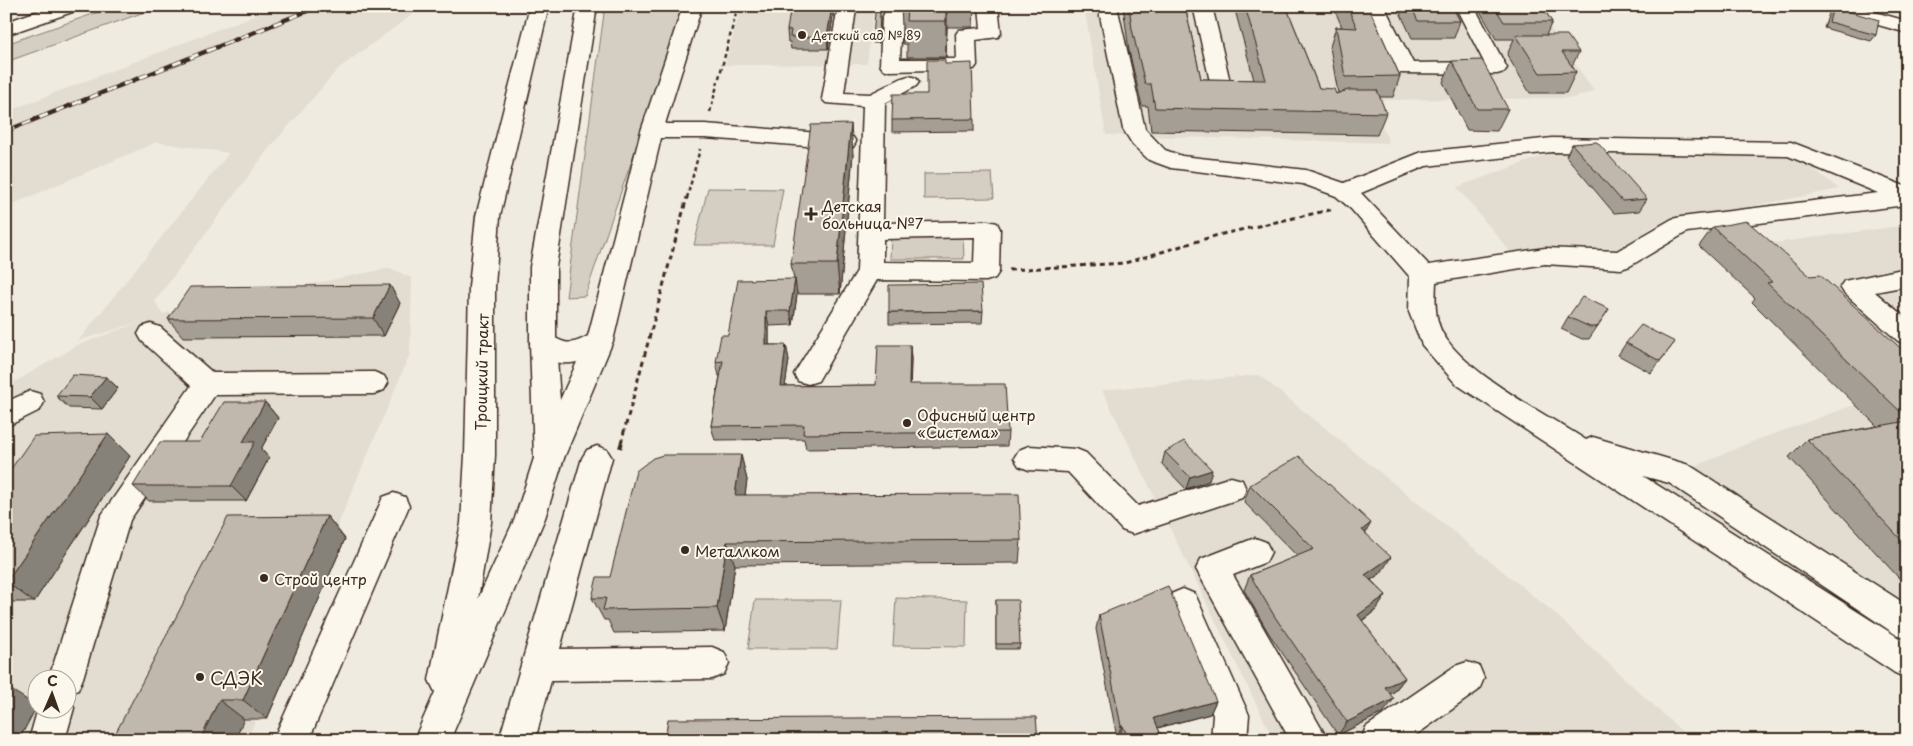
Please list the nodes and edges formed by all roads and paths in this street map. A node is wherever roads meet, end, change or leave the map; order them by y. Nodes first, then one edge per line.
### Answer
1 (70, 6) edge
2 (540, 6) edge
3 (588, 6) edge
4 (693, 6) edge
5 (738, 6) edge
6 (898, 6) edge
7 (988, 6) edge
8 (1107, 6) edge
9 (1202, 6) edge
10 (1374, 6) edge
11 (1464, 6) edge
12 (1831, 6) edge
13 (846, 9) dead end
14 (1907, 27) edge
15 (6, 28) edge
16 (910, 82) dead end
17 (1221, 86) edge
18 (874, 100) junction
19 (652, 131) junction
20 (705, 131) junction
21 (873, 144) junction
22 (1907, 196) edge
23 (1351, 197) junction
24 (871, 231) junction
25 (870, 271) junction
26 (986, 272) junction
27 (1423, 275) junction
28 (1907, 277) edge
29 (151, 334) dead end
30 (1907, 334) edge
31 (600, 341) junction
32 (544, 343) junction
33 (808, 374) dead end
34 (207, 384) junction
35 (374, 384) dead end
36 (30, 402) dead end
37 (6, 416) edge
38 (1566, 441) junction
39 (549, 458) junction
40 (607, 458) joint
41 (1029, 458) dead end
42 (1231, 489) dead end
43 (394, 506) dead end
44 (1256, 552) dead end
45 (1183, 604) dead end
46 (1907, 623) edge
47 (1907, 662) edge
48 (712, 663) dead end
49 (539, 665) junction
50 (69, 668) edge
51 (1467, 678) dead end
52 (53, 718) edge
53 (434, 737) edge
54 (47, 740) edge
55 (279, 740) edge
56 (291, 740) edge
57 (517, 740) edge
58 (1229, 740) edge
59 (1310, 740) edge
60 (1379, 740) edge

1 - 15 main road
2 - 53 main road, Троицкий тракт
3 - 32 main road
4 - 19 main road
5 - 20 path
6 - 7 main road
8 - 23 main road
9 - 17 main road
10 - 11 main road
12 - 14 main road
13 - 18 main road
16 - 18 main road
18 - 21 main road
19 - 20 main road
19 - 31 main road
20 - 21 main road
20 - 40 path
21 - 24 main road
22 - 23 main road
22 - 27 main road
23 - 26 path
23 - 27 main road
24 - 25 main road
24 - 26 main road
25 - 26 main road
25 - 33 main road
27 - 38 main road
28 - 30 main road
29 - 34 main road
31 - 32 main road
31 - 39 main road
32 - 39 main road
34 - 35 main road
34 - 50 main road
36 - 37 main road
38 - 46 main road
38 - 47 main road
39 - 53 main road
40 - 49 main road
41 - 42 main road
43 - 56 main road
44 - 59 main road
45 - 58 main road
48 - 49 main road
49 - 57 main road
51 - 60 main road
52 - 54 main road
55 - 56 main road

